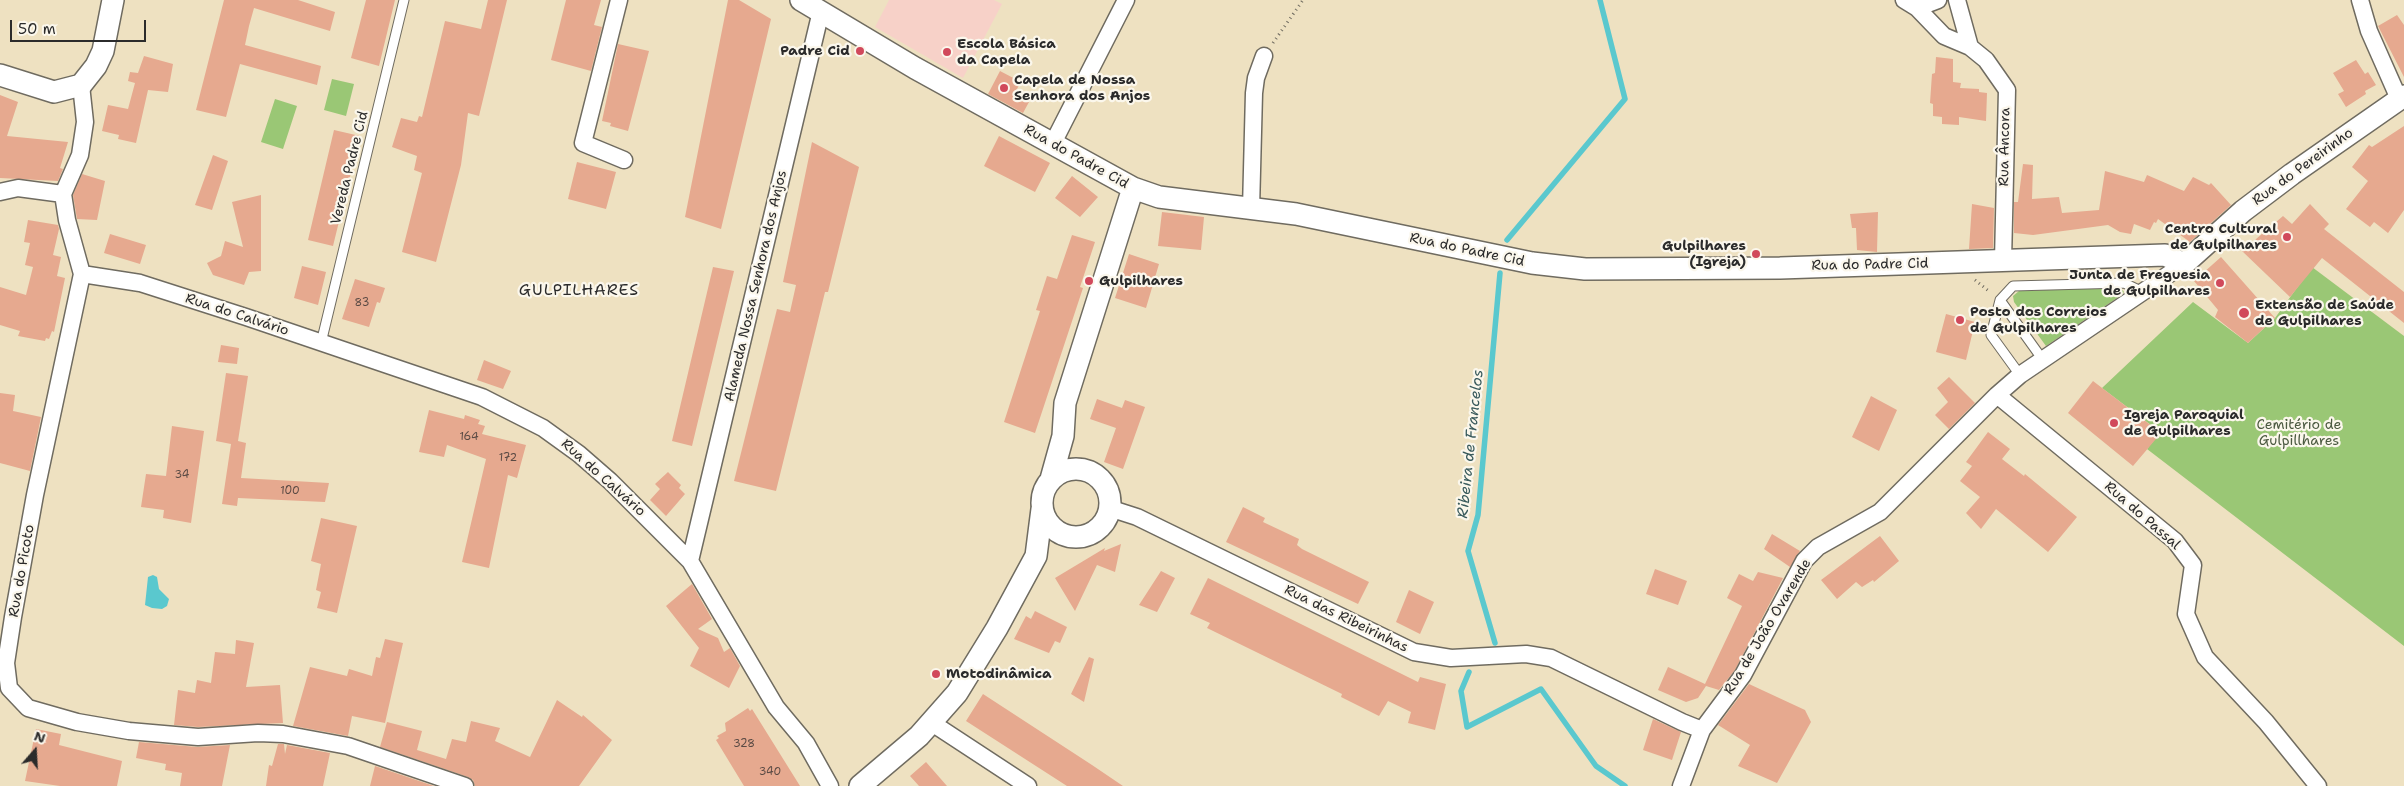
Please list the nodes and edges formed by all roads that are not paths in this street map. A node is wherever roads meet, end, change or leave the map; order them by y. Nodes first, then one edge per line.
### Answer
1 (113, 0) edge
2 (404, 0) edge
3 (619, 0) edge
4 (801, 0) edge
5 (1126, 0) edge
6 (1938, 0) edge
7 (1957, 0) edge
8 (2360, 0) edge
9 (1910, 4) edge
10 (821, 11) junction
11 (1970, 47) junction
12 (1264, 56) road end
13 (0, 75) edge
14 (81, 85) junction
15 (2401, 98) edge
16 (1054, 143) junction
17 (624, 160) dead end
18 (1133, 188) junction
19 (0, 192) edge
20 (63, 194) junction
21 (1251, 209) junction
22 (2003, 261) junction
23 (2184, 264) junction
24 (82, 274) junction
25 (2143, 293) junction
26 (2000, 300) junction
27 (321, 343) junction
28 (2043, 360) junction
29 (2020, 375) junction
30 (1997, 395) junction
31 (1063, 436) junction
32 (1091, 472) junction
33 (1051, 479) junction
34 (1109, 508) junction
35 (1042, 509) junction
36 (1071, 536) junction
37 (1036, 556) junction
38 (690, 561) junction
39 (6, 635) edge
40 (932, 722) junction
41 (1702, 730) junction
42 (465, 786) edge
43 (830, 786) edge
44 (860, 786) edge
45 (1028, 786) edge
46 (1681, 786) edge
47 (2318, 786) edge

1 - 14 street
2 - 27 lane, Vereda Padre Cid
3 - 17 street
4 - 10 street, Rua do Padre Cid
5 - 16 street
6 - 9 street, Rua Âncora
7 - 11 street
8 - 15 street
9 - 11 street, Rua Âncora
10 - 16 street, Rua do Padre Cid
10 - 38 street, Alameda Nossa Senhora dos Anjos
11 - 22 street, Rua Âncora
12 - 21 street
13 - 14 street
14 - 20 street
15 - 23 street, Rua do Pereirinho
16 - 18 street, Rua do Padre Cid
18 - 21 street, Rua do Padre Cid
18 - 31 street
19 - 20 street
20 - 24 street, Rua do Picoto
21 - 22 street, Rua do Padre Cid
22 - 23 street, Rua do Padre Cid
23 - 25 street, Rua de João Ovarende
24 - 27 street, Rua do Calvário
24 - 39 street, Rua do Picoto
25 - 26 lane
25 - 28 street, Rua de João Ovarende
26 - 28 lane
26 - 29 lane
27 - 38 street, Rua do Calvário
28 - 29 street, Rua de João Ovarende
29 - 30 street, Rua de João Ovarende
30 - 41 street, Rua de João Ovarende
30 - 47 street, Rua do Passal
31 - 32 street
31 - 33 street
32 - 33 street
32 - 34 street
33 - 35 street
34 - 36 street
34 - 41 street, Rua das Ribeirinhas
35 - 36 street
35 - 37 street
36 - 37 street
37 - 40 street
38 - 43 street, Rua do Calvário
39 - 42 street, Rua do Picoto
40 - 44 street
40 - 45 street
41 - 46 street, Rua de João Ovarende

